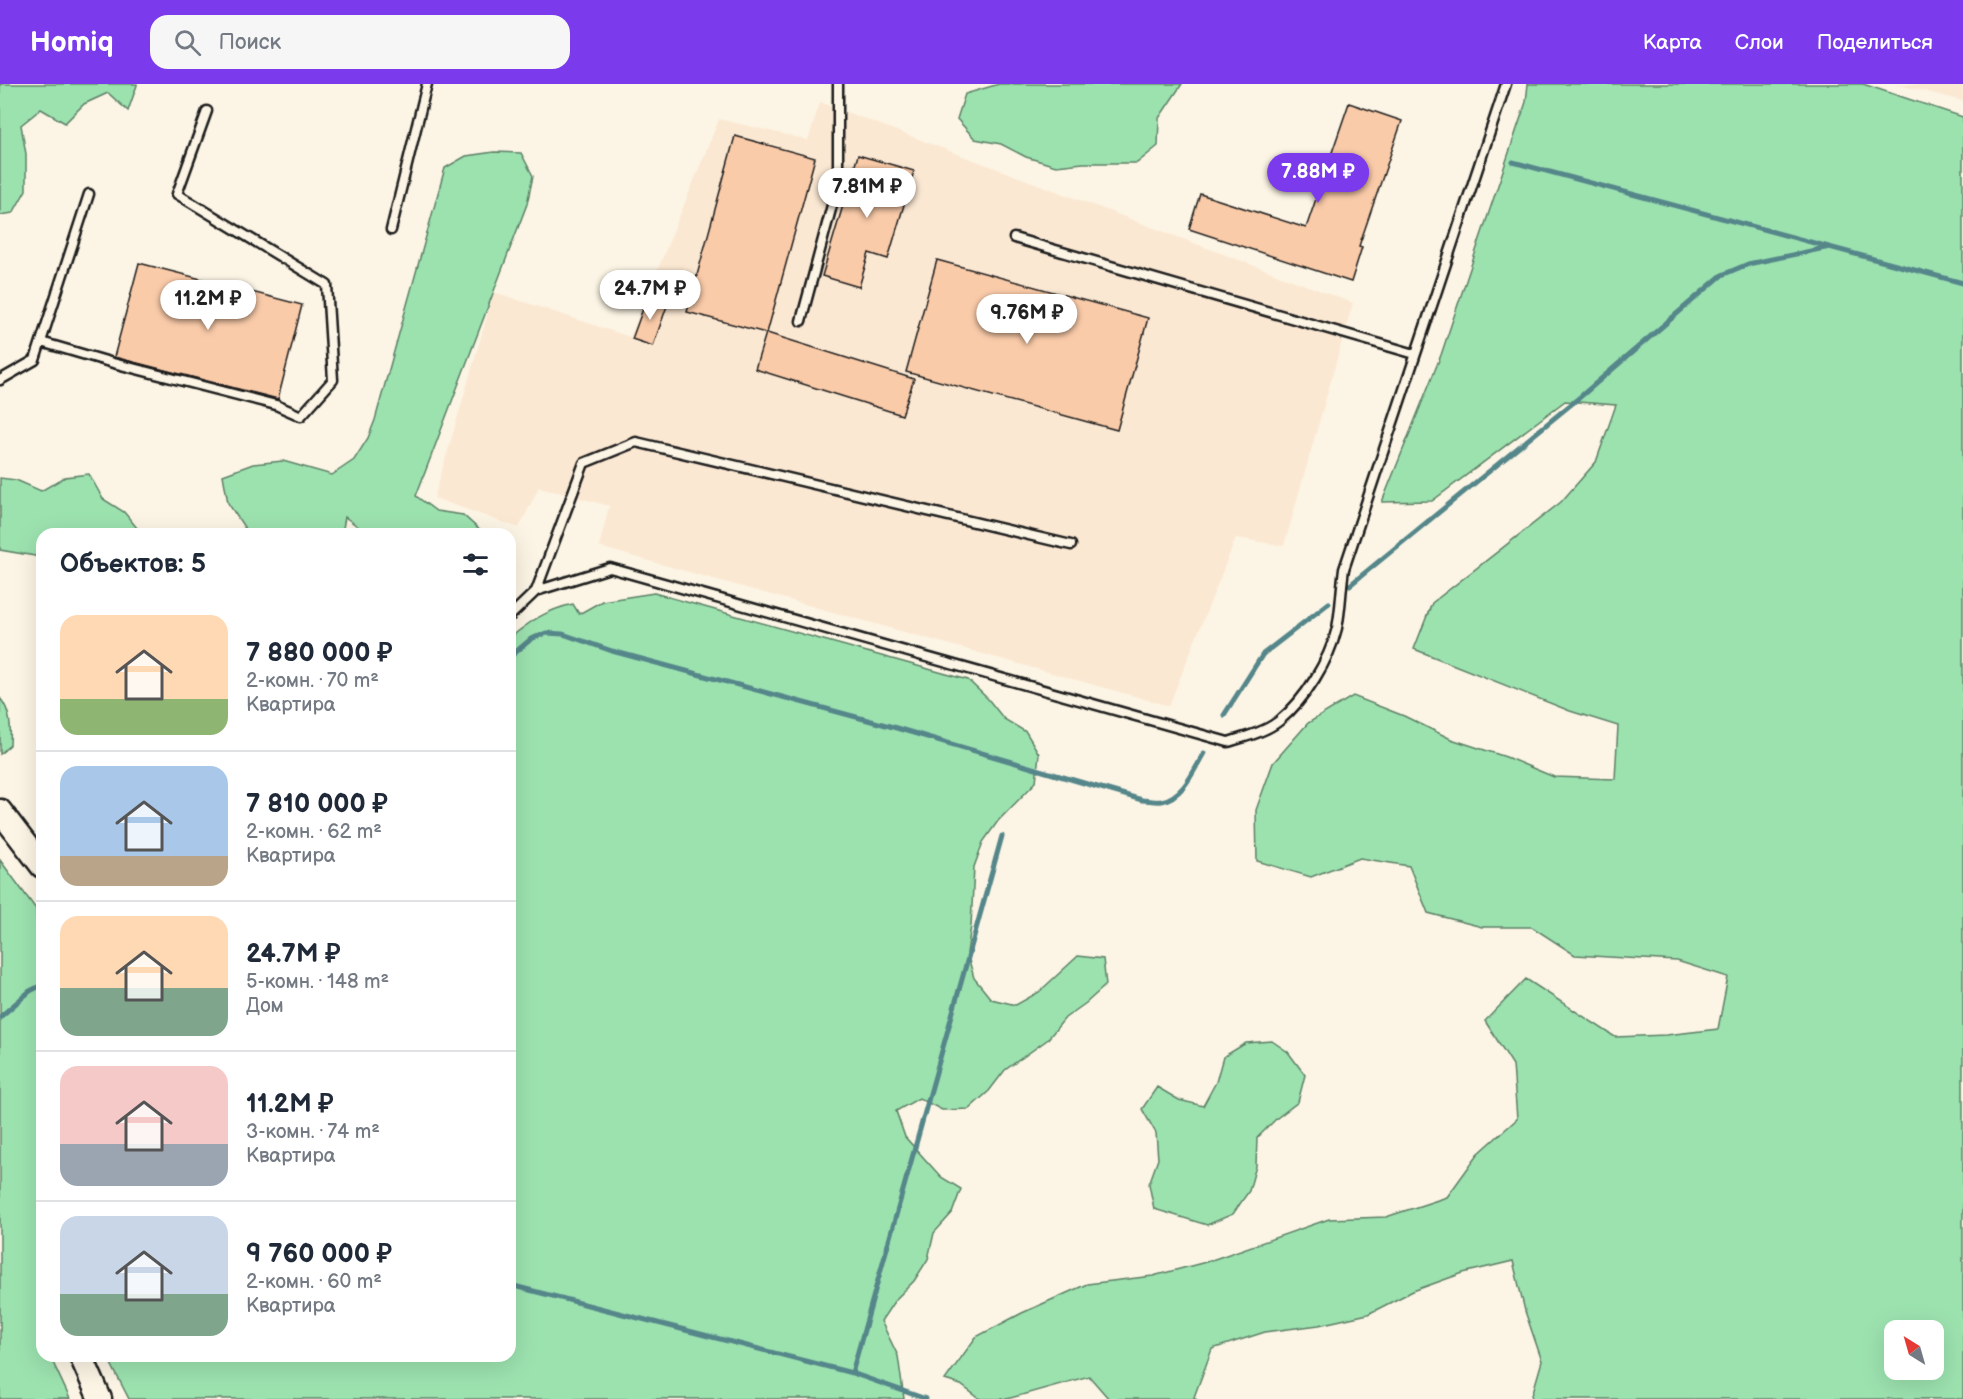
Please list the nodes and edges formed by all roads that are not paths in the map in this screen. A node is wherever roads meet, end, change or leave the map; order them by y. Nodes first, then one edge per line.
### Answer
1 (427, 84) edge
2 (838, 84) edge
3 (1506, 84) edge
4 (207, 111) dead end
5 (89, 194) dead end
6 (391, 230) dead end
7 (1014, 238) dead end
8 (801, 321) dead end
9 (41, 342) junction
10 (1415, 354) junction
11 (0, 380) edge
12 (1071, 545) dead end
13 (536, 591) junction
14 (516, 610) edge
15 (0, 811) edge
16 (36, 858) edge
17 (84, 1362) edge
18 (100, 1399) edge

1 - 6 lane
2 - 8 lane
3 - 10 lane
4 - 9 lane
5 - 9 lane
7 - 10 lane
9 - 11 lane
10 - 13 lane
12 - 13 lane
13 - 14 lane
15 - 16 street
17 - 18 street

